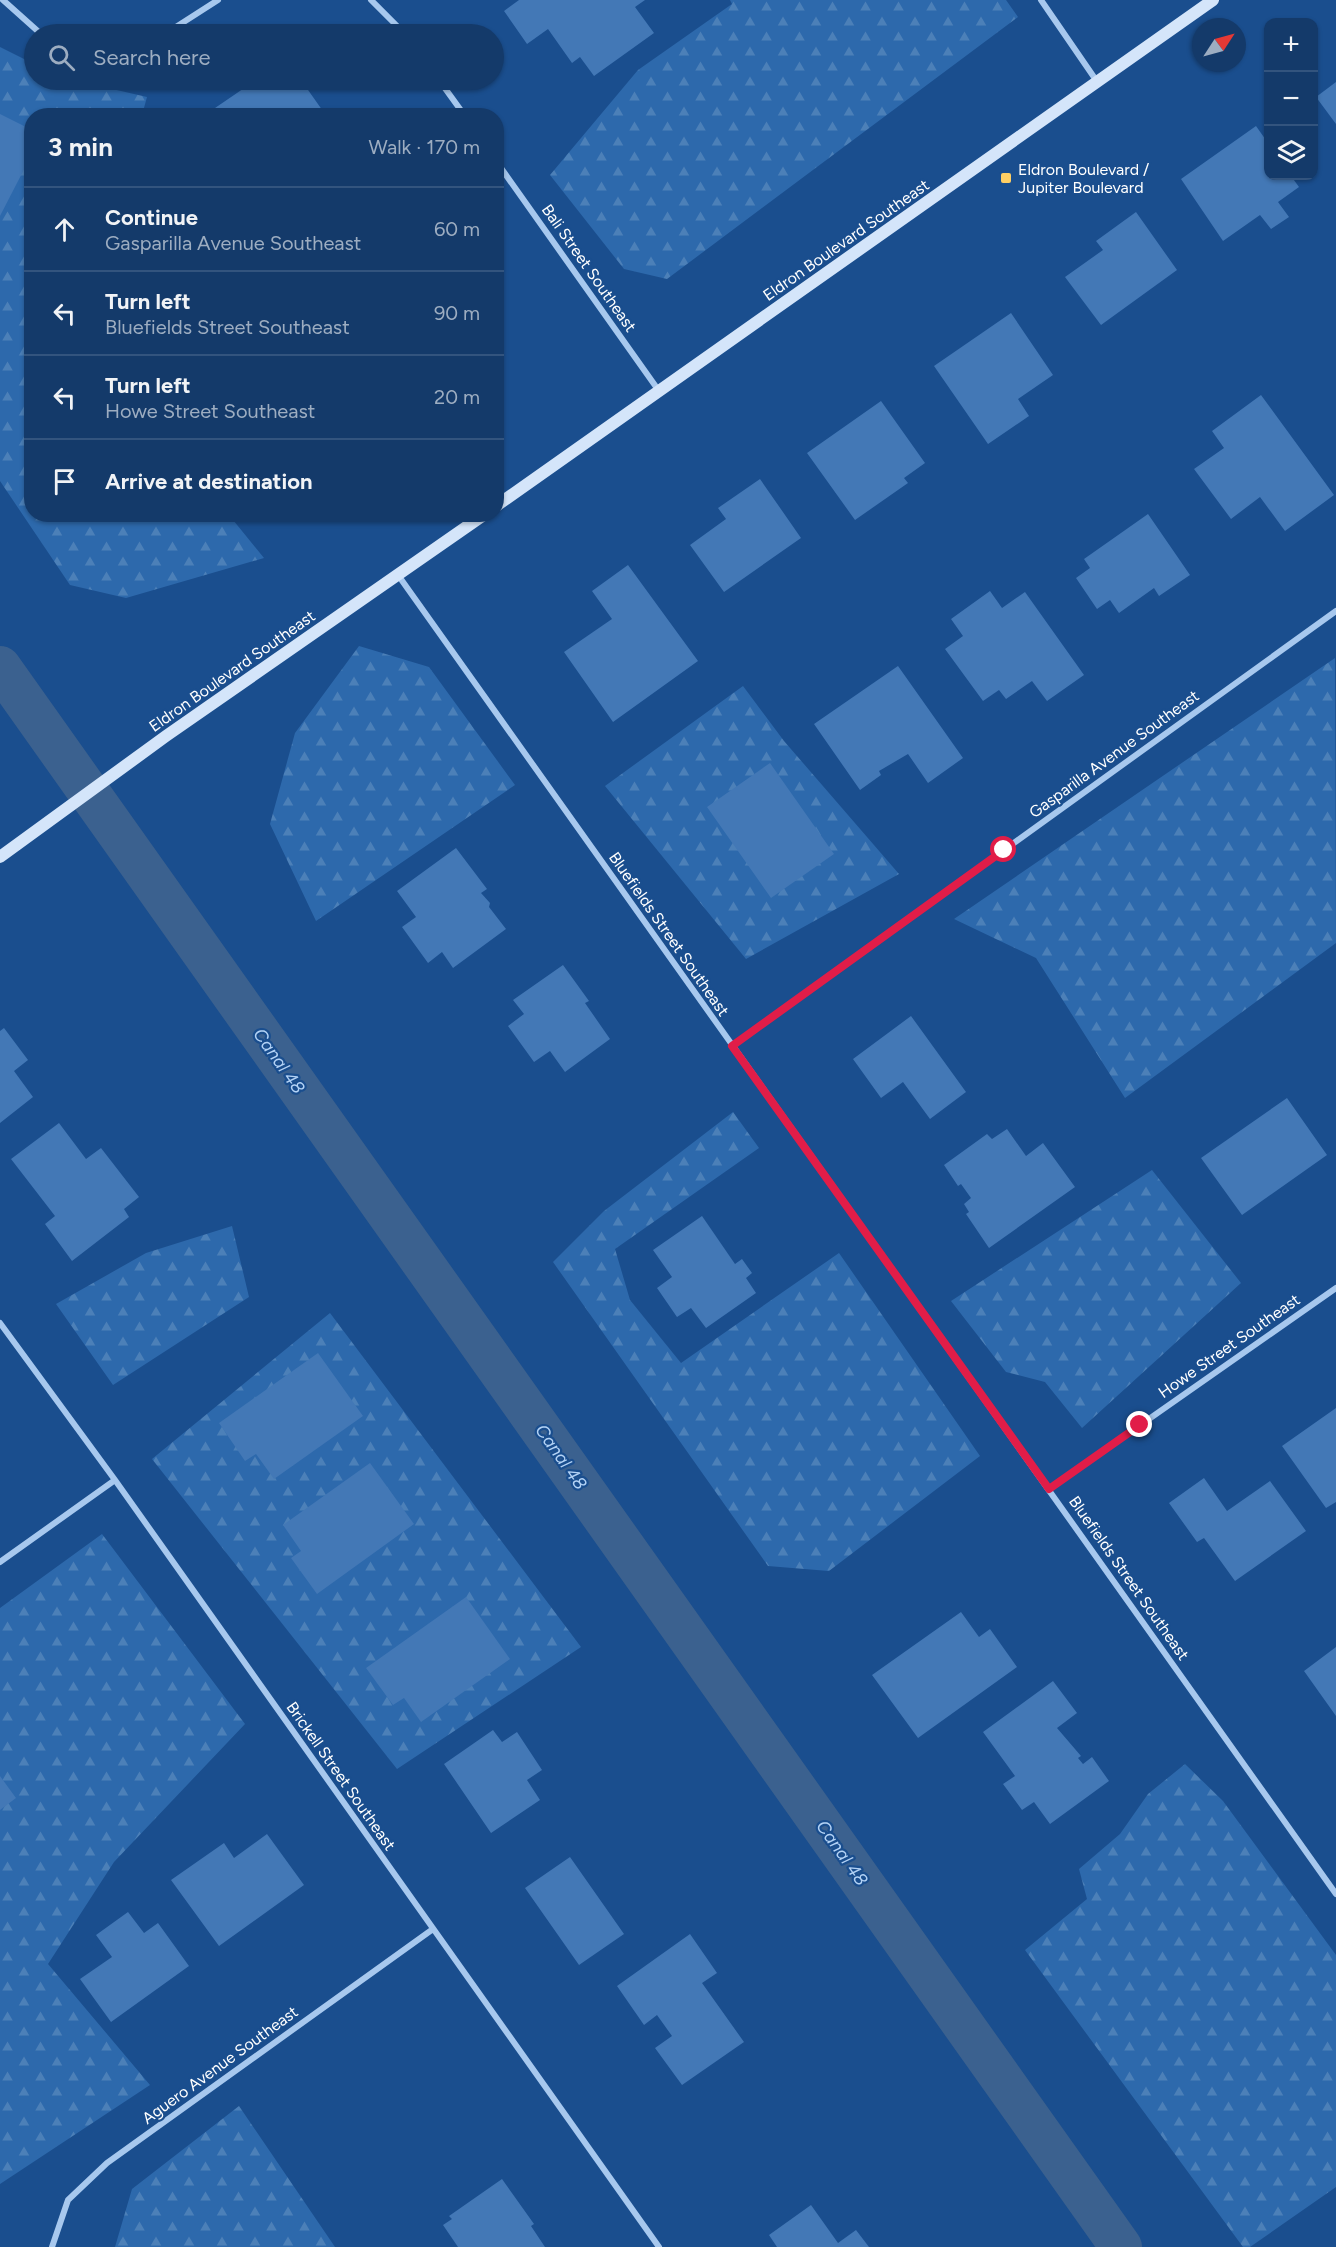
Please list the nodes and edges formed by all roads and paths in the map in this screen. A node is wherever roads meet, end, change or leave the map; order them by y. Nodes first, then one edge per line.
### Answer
1 (3, 0) edge
2 (218, 0) edge
3 (371, 0) edge
4 (1041, 0) edge
5 (1213, 0) edge
6 (30, 24) edge
7 (181, 24) edge
8 (395, 24) edge
9 (1098, 83) junction
10 (446, 90) edge
11 (459, 108) edge
12 (504, 172) edge
13 (659, 392) junction
14 (504, 500) edge
15 (474, 522) edge
16 (398, 576) junction
17 (1336, 611) edge
18 (0, 857) edge
19 (732, 1046) junction
20 (1336, 1288) edge
21 (0, 1323) edge
22 (115, 1480) junction
23 (1049, 1489) junction
24 (0, 1562) edge
25 (1336, 1894) edge
26 (433, 1929) junction
27 (52, 2247) edge
28 (659, 2247) edge

1 - 6 street
2 - 7 street
3 - 8 street
4 - 9 street
5 - 9 street, Eldron Boulevard Southeast
9 - 13 street, Eldron Boulevard Southeast
10 - 11 street
12 - 13 street, Bali Street Southeast
13 - 14 street, Eldron Boulevard Southeast
15 - 16 street, Eldron Boulevard Southeast
16 - 18 street, Eldron Boulevard Southeast
16 - 19 street, Bluefields Street Southeast
17 - 19 street, Gasparilla Avenue Southeast
19 - 23 street, Bluefields Street Southeast
20 - 23 street, Howe Street Southeast
21 - 22 street, Brickell Street Southeast
22 - 24 street
22 - 26 street, Brickell Street Southeast
23 - 25 street, Bluefields Street Southeast
26 - 27 street, Aguero Avenue Southeast
26 - 28 street, Brickell Street Southeast

